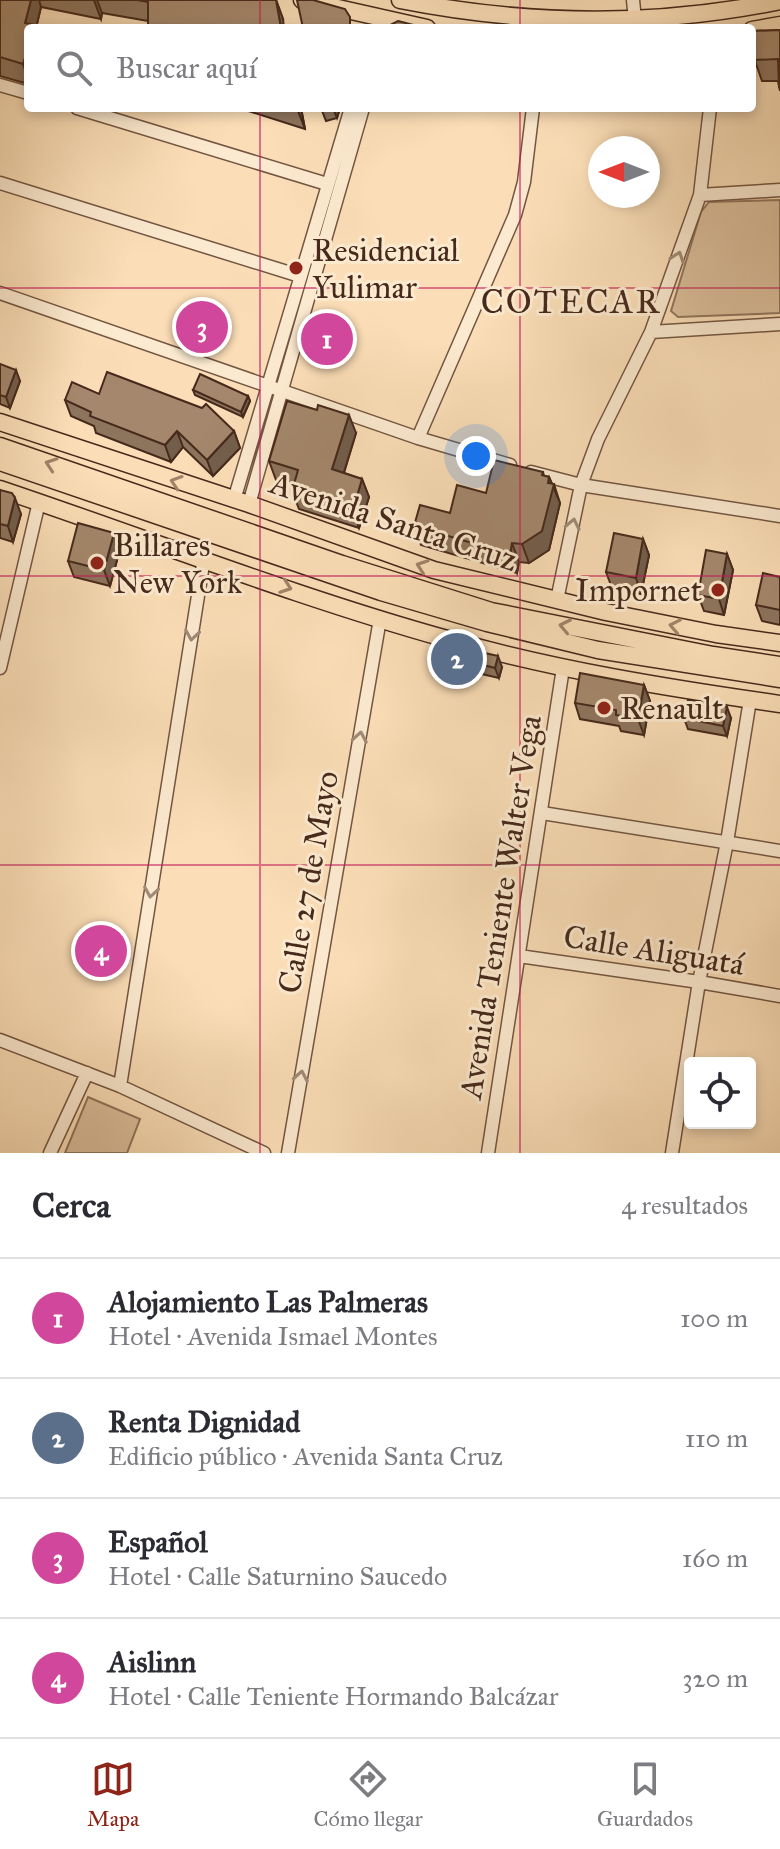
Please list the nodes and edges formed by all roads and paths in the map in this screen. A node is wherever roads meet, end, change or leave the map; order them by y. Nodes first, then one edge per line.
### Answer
1 (302, 0) edge
2 (400, 0) edge
3 (633, 0) edge
4 (771, 2) edge
5 (433, 3) edge
6 (373, 23) edge
7 (635, 24) edge
8 (780, 25) edge
9 (756, 29) edge
10 (0, 85) edge
11 (24, 92) edge
12 (90, 112) edge
13 (350, 112) edge
14 (362, 112) edge
15 (533, 112) edge
16 (710, 112) edge
17 (0, 183) edge
18 (327, 184) junction
19 (780, 190) edge
20 (700, 195) junction
21 (300, 276) junction
22 (0, 293) edge
23 (780, 324) edge
24 (651, 332) junction
25 (268, 385) junction
26 (282, 389) junction
27 (0, 422) edge
28 (418, 438) junction
29 (0, 446) edge
30 (0, 462) edge
31 (581, 485) junction
32 (0, 489) edge
33 (39, 502) junction
34 (242, 502) junction
35 (780, 516) edge
36 (204, 558) junction
37 (557, 600) junction
38 (380, 619) junction
39 (716, 634) junction
40 (780, 643) edge
41 (780, 663) edge
42 (700, 666) junction
43 (0, 668) edge
44 (563, 668) junction
45 (780, 679) edge
46 (750, 700) junction
47 (780, 704) edge
48 (542, 813) junction
49 (727, 842) junction
50 (780, 851) edge
51 (519, 956) junction
52 (699, 982) junction
53 (780, 996) edge
54 (0, 1040) edge
55 (87, 1073) junction
56 (120, 1086) junction
57 (50, 1153) edge
58 (264, 1153) edge
59 (288, 1153) edge
60 (488, 1153) edge
61 (672, 1153) edge

1 - 6 main road
2 - 5 main road
3 - 7 street
4 - 7 main road
5 - 7 main road
8 - 9 main road
10 - 11 street
12 - 18 street
13 - 18 street
14 - 26 street
15 - 28 street
16 - 20 street
17 - 21 street
18 - 21 street
19 - 20 street
24 -> 20 street
21 - 25 street
22 - 25 street
23 - 24 street
24 - 31 street
25 - 26 street
25 - 34 street
26 - 28 street
26 - 34 street
34 -> 27 main road, Avenida Santa Cruz
28 - 31 street
41 -> 29 main road, Avenida Santa Cruz
30 - 42 main road
31 - 35 street
37 -> 31 street
32 - 33 main road
33 - 36 main road
33 - 43 street
37 -> 34 main road, Avenida Santa Cruz
36 -> 38 main road
36 -> 56 street
39 -> 37 main road, Avenida Santa Cruz
38 - 44 main road
59 -> 38 street, Calle 27 de Mayo
39 - 40 main road, Avenida Santa Cruz
39 - 41 main road
42 - 45 main road
42 - 46 main road
44 - 46 main road
44 - 48 street, Avenida Teniente Walter Vega
46 - 47 main road
46 - 49 street
48 - 49 street
48 - 51 street, Avenida Teniente Walter Vega
49 - 50 street
49 - 52 street
51 - 52 street, Calle Aliguatá
51 - 60 street, Avenida Teniente Walter Vega
52 - 53 street, Calle Aliguatá
52 - 61 street
54 - 55 street
55 - 56 street
55 - 57 street
56 - 58 street

